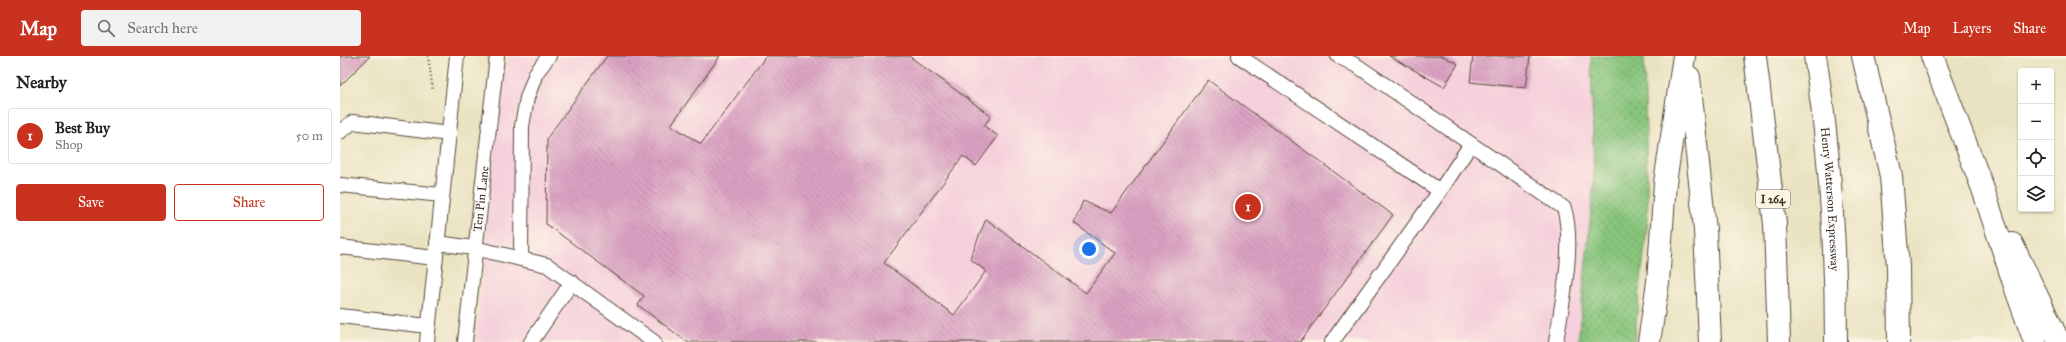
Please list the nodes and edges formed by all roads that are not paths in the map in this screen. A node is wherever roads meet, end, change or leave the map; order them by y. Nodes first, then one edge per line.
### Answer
1 (457, 56) edge
2 (497, 56) edge
3 (549, 56) edge
4 (1239, 56) edge
5 (1338, 56) edge
6 (1685, 56) edge
7 (1755, 56) edge
8 (1815, 56) edge
9 (1863, 56) edge
10 (1932, 56) edge
11 (340, 132) edge
12 (449, 134) junction
13 (1471, 144) junction
14 (340, 185) edge
15 (1983, 188) junction
16 (1440, 191) junction
17 (442, 195) junction
18 (437, 243) junction
19 (340, 247) edge
20 (474, 248) junction
21 (435, 258) junction
22 (521, 259) junction
23 (572, 282) junction
24 (340, 316) edge
25 (428, 326) junction
26 (427, 342) edge
27 (465, 342) edge
28 (531, 342) edge
29 (654, 342) edge
30 (1332, 342) edge
31 (1556, 342) edge
32 (1649, 342) edge
33 (1710, 342) edge
34 (1779, 342) edge
35 (1836, 342) edge
36 (1898, 342) edge
37 (2035, 342) edge
38 (2059, 342) edge

1 - 12 lane
2 - 20 lane, Ten Pin Lane
3 - 22 lane
4 - 16 lane
5 - 13 lane
6 - 32 highway
6 - 33 highway
7 - 34 highway, I 264
8 - 35 highway, Henry Watterson Expressway
9 - 36 highway
10 - 15 highway
11 - 12 lane
12 - 17 lane
13 - 16 lane
13 - 31 lane
14 - 17 lane
15 - 37 highway
15 - 38 highway
16 - 30 lane
17 - 18 lane
18 - 20 lane
18 - 21 lane
19 - 21 lane
20 - 22 lane
20 - 27 lane, Ten Pin Lane
21 - 25 lane
22 - 23 lane
23 - 28 lane
23 - 29 lane
24 - 25 lane
25 - 26 lane

